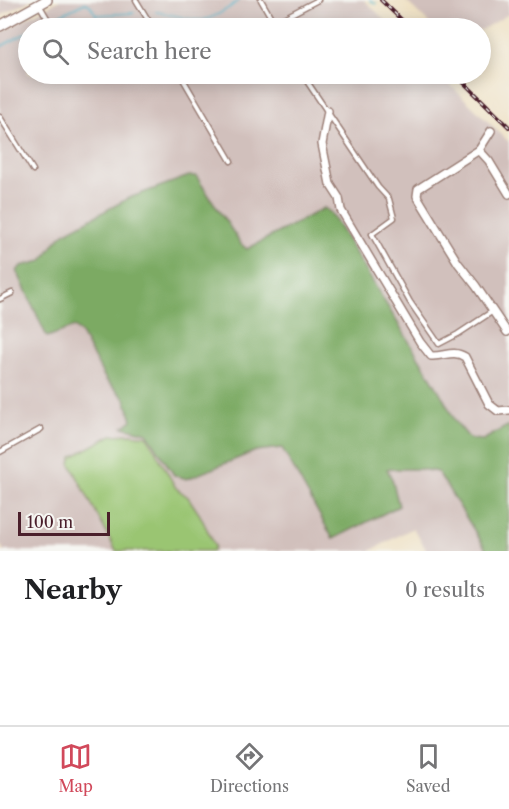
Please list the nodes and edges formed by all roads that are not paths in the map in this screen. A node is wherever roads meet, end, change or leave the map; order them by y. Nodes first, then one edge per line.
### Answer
1 (136, 0) edge
2 (261, 0) edge
3 (318, 0) edge
4 (43, 2) edge
5 (49, 18) edge
6 (147, 18) edge
7 (271, 18) edge
8 (284, 18) edge
9 (0, 26) edge
10 (186, 84) edge
11 (309, 84) edge
12 (328, 111) junction
13 (0, 117) edge
14 (491, 131) dead end
15 (479, 150) junction
16 (231, 161) dead end
17 (33, 170) dead end
18 (509, 194) edge
19 (12, 294) dead end
20 (0, 299) edge
21 (493, 310) junction
22 (507, 332) dead end
23 (509, 410) edge
24 (41, 429) dead end
25 (0, 452) edge

1 - 6 lane
2 - 7 lane
3 - 8 lane
4 - 5 lane
4 - 9 street
10 - 16 lane
11 - 12 lane
12 - 21 lane
12 - 23 street
13 - 17 lane
14 - 15 street
15 - 18 street
15 - 21 street
19 - 20 lane
21 - 22 street
24 - 25 lane

